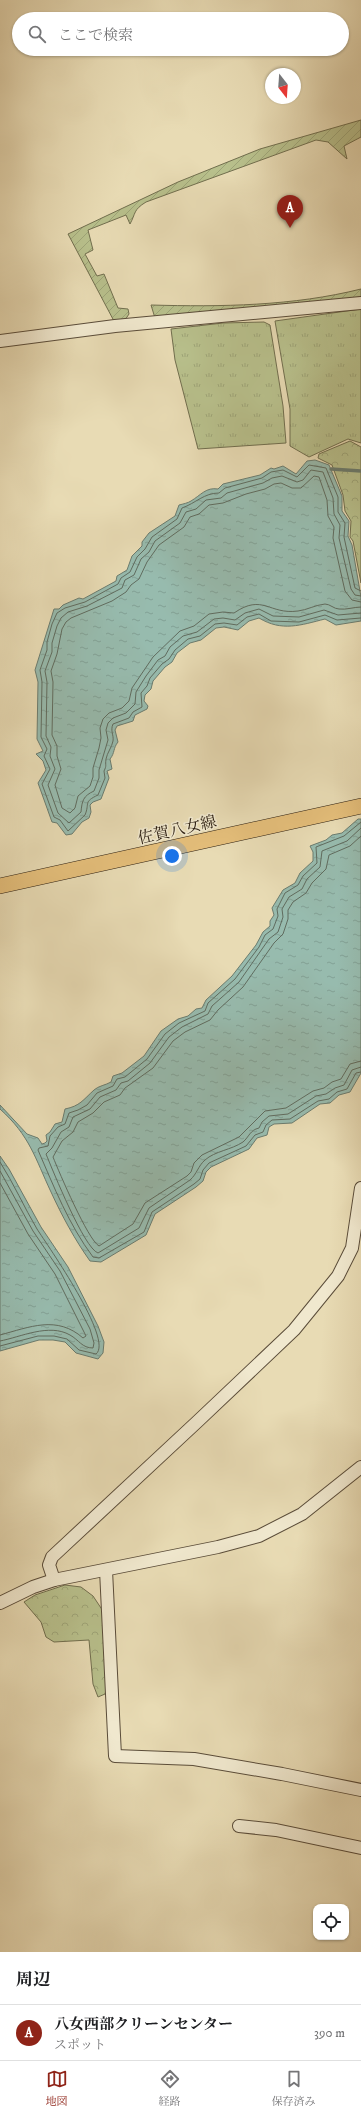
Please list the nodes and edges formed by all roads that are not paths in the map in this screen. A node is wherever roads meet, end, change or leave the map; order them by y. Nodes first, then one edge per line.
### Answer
1 (361, 303) edge
2 (0, 341) edge
3 (361, 806) edge
4 (0, 886) edge
5 (361, 1188) edge
6 (361, 1467) edge
7 (106, 1570) junction
8 (54, 1580) junction
9 (0, 1603) edge
10 (361, 1790) edge
11 (239, 1826) dead end
12 (361, 1848) edge

1 - 2 street
3 - 4 main road, 佐賀八女線
5 - 8 street
6 - 7 street
7 - 8 street
7 - 10 street
8 - 9 street
11 - 12 street

